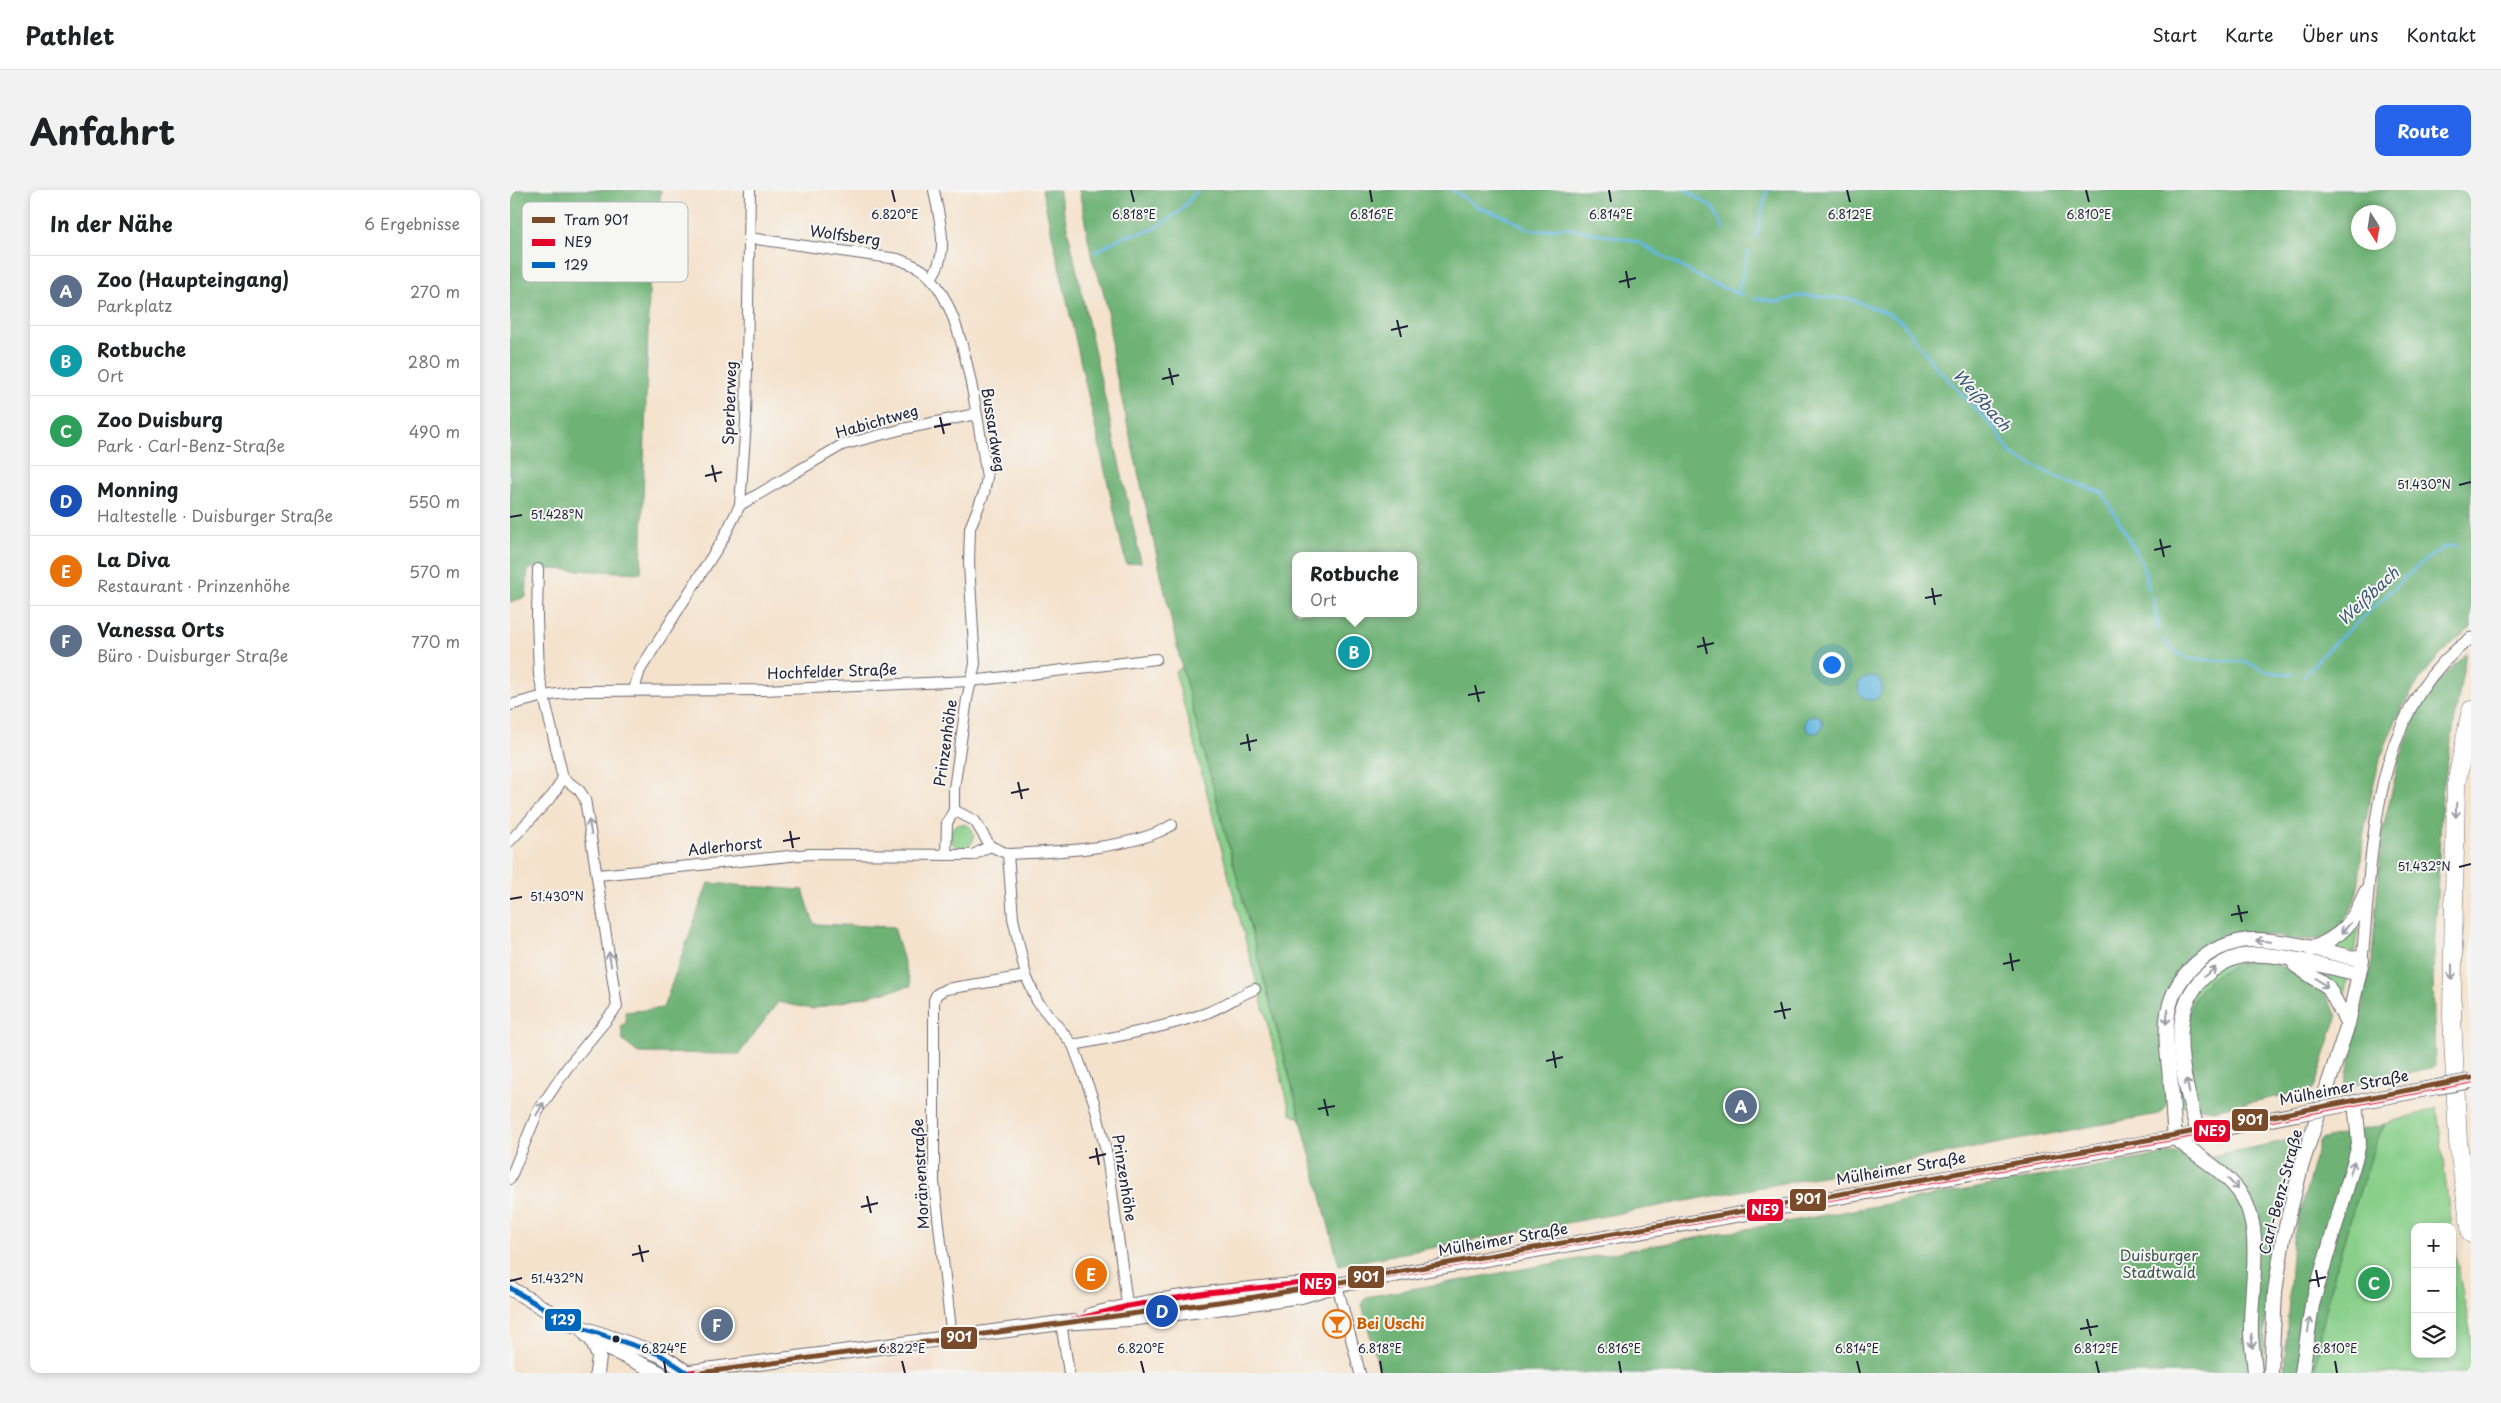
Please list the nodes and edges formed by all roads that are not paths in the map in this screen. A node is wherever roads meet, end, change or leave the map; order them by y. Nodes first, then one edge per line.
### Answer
1 (750, 190) edge
2 (934, 190) edge
3 (750, 238) junction
4 (931, 278) junction
5 (976, 414) junction
6 (740, 505) junction
7 (538, 569) dead end
8 (2471, 638) edge
9 (1156, 659) dead end
10 (972, 681) junction
11 (634, 690) junction
12 (544, 696) junction
13 (510, 704) edge
14 (2471, 710) edge
15 (563, 778) junction
16 (954, 810) junction
17 (1172, 825) dead end
18 (510, 841) edge
19 (990, 846) junction
20 (1008, 854) junction
21 (946, 855) junction
22 (598, 875) junction
23 (2366, 892) junction
24 (2311, 949) junction
25 (2281, 958) junction
26 (2360, 967) junction
27 (1026, 976) junction
28 (1255, 989) dead end
29 (2348, 1024) junction
30 (1073, 1045) junction
31 (2471, 1081) edge
32 (2349, 1104) junction
33 (2198, 1133) junction
34 (2175, 1138) junction
35 (510, 1179) edge
36 (2471, 1234) edge
37 (1337, 1285) junction
38 (510, 1288) edge
39 (1128, 1312) junction
40 (1061, 1323) junction
41 (579, 1328) junction
42 (952, 1338) junction
43 (593, 1341) junction
44 (597, 1373) edge
45 (660, 1373) edge
46 (687, 1373) edge
47 (1069, 1373) edge
48 (1360, 1373) edge
49 (2255, 1373) edge
50 (2271, 1373) edge
51 (2302, 1373) edge

1 - 3 street, Sperberweg
2 - 4 street
3 - 4 street, Wolfsberg
3 - 6 street, Sperberweg
4 - 5 street, Bussardweg
5 - 6 street, Habichtweg
5 - 10 street, Bussardweg
6 - 11 street, Sperberweg
7 - 12 street
8 - 23 street, Carl-Benz-Straße
9 - 10 street, Hochfelder Straße
10 - 11 street, Hochfelder Straße
10 - 16 street, Prinzenhöhe
11 - 12 street, Hochfelder Straße
12 - 13 street, Hochfelder Straße
12 - 15 street
14 -> 36 highway
15 - 18 street
22 -> 15 street
16 - 19 street, Prinzenhöhe
16 - 21 street, Prinzenhöhe
17 - 20 street
19 - 20 street
19 - 21 street
20 - 27 street, Prinzenhöhe
21 - 22 street, Adlerhorst
35 -> 22 street
23 -> 24 main road
23 - 26 street, Carl-Benz-Straße
24 - 26 main road
24 -> 34 main road
25 - 26 main road
25 -> 29 main road
33 -> 25 main road
26 - 29 main road, Carl-Benz-Straße
27 - 30 street, Prinzenhöhe
27 - 42 street, Moränenstraße
28 - 30 street
29 - 50 main road, Carl-Benz-Straße
30 - 39 street, Prinzenhöhe
31 - 32 main road, Mülheimer Straße, bridge
32 - 33 main road, Mülheimer Straße, bridge
51 -> 32 main road
33 - 34 main road, Mülheimer Straße
34 - 37 main road, Mülheimer Straße
34 -> 49 main road, Carl-Benz-Straße
37 - 39 main road, Mülheimer Straße
37 - 48 street
38 - 41 main road
39 - 40 main road, Mülheimer Straße
40 - 42 main road, Mülheimer Straße
40 - 47 street
41 - 43 main road
41 - 46 main road
42 - 46 main road, Mülheimer Straße
43 - 44 main road
43 - 45 main road

